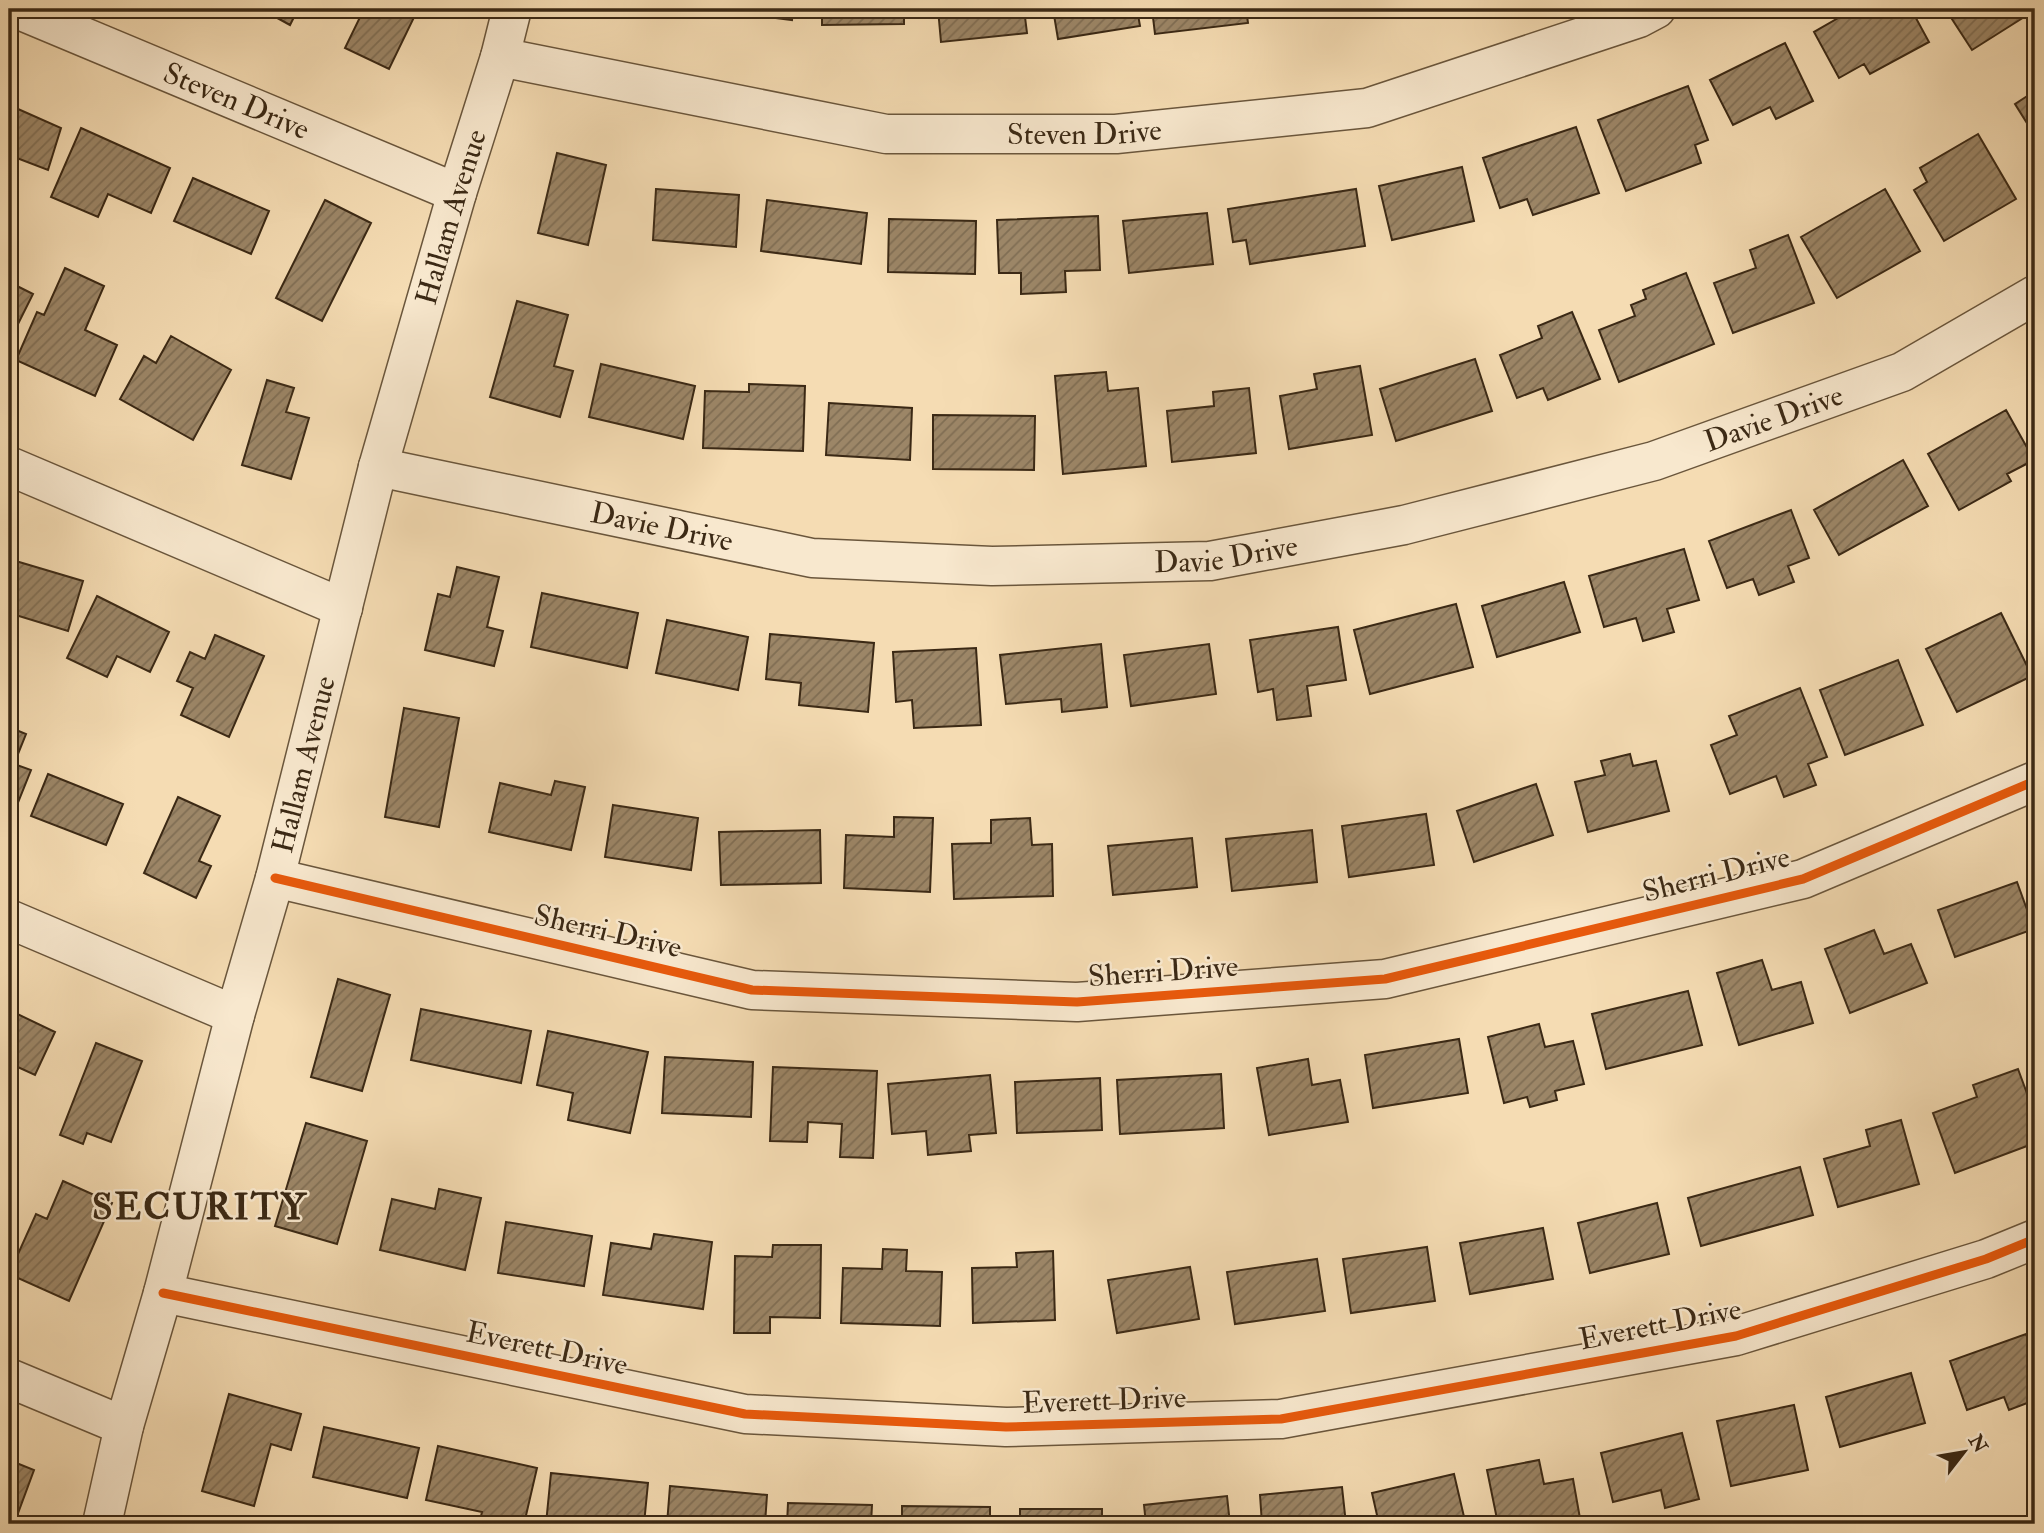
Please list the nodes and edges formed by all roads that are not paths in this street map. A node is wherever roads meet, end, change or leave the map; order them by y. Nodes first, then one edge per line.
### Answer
1 (17, 9) edge
2 (512, 9) edge
3 (1656, 9) edge
4 (500, 57) junction
5 (457, 193) junction
6 (2035, 295) edge
7 (9, 466) edge
8 (378, 467) junction
9 (343, 608) junction
10 (2035, 781) edge
11 (275, 878) junction
12 (9, 919) edge
13 (235, 1015) junction
14 (2035, 1239) edge
15 (163, 1293) junction
16 (9, 1378) edge
17 (124, 1426) junction
18 (102, 1524) edge

1 - 5 street, Steven Drive
2 - 4 street, Hallam Avenue
3 - 4 street, Steven Drive
4 - 5 street, Hallam Avenue
5 - 8 street, Hallam Avenue
6 - 8 street, Davie Drive
7 - 9 street
8 - 9 street, Hallam Avenue
9 - 11 street, Hallam Avenue
10 - 11 street, Sherri Drive
11 - 13 street, Hallam Avenue
12 - 13 street
13 - 15 street, Hallam Avenue
14 - 15 street, Everett Drive
15 - 17 street, Hallam Avenue
16 - 17 street
17 - 18 street, Hallam Avenue

